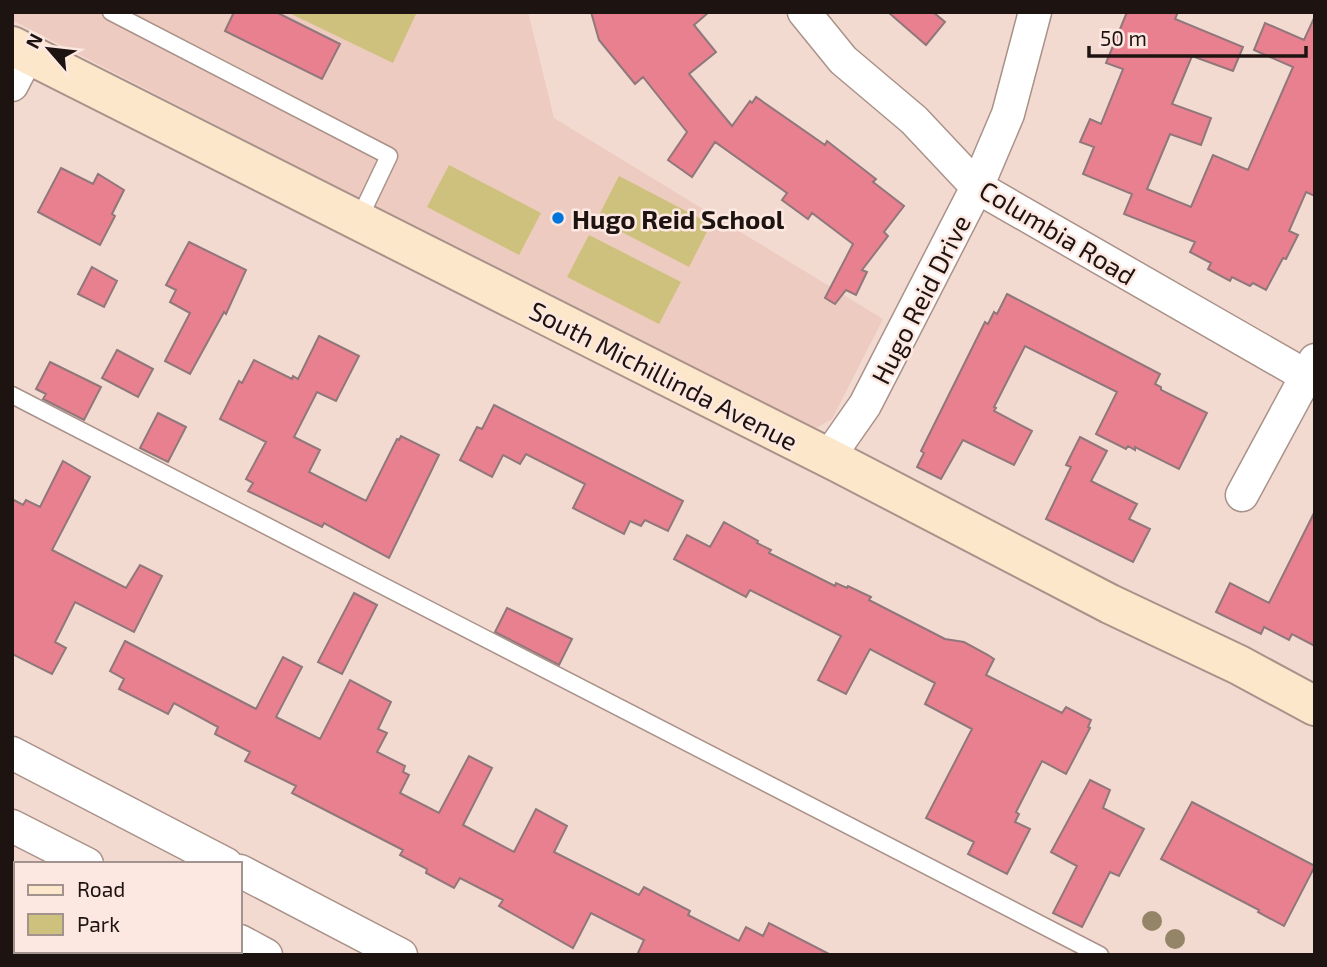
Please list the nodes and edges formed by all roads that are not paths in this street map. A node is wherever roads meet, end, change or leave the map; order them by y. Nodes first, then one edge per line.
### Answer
1 (110, 12) edge
2 (804, 12) edge
3 (1035, 12) edge
4 (18, 62) edge
5 (977, 187) junction
6 (358, 221) junction
7 (1312, 373) edge
8 (12, 395) edge
9 (828, 458) junction
10 (1242, 495) dead end
11 (1315, 706) edge
12 (16, 763) edge
13 (12, 826) edge
14 (83, 862) edge
15 (222, 862) edge
16 (242, 872) edge
17 (242, 943) edge
18 (266, 955) edge
19 (401, 955) edge
20 (1100, 955) edge

1 - 6 lane
2 - 5 street, Columbia Road
3 - 5 street, Hugo Reid Drive
4 - 6 main road, South Michillinda Avenue
5 - 7 street, Columbia Road
5 - 9 street, Hugo Reid Drive
6 - 9 main road, South Michillinda Avenue
7 - 10 street
8 - 20 lane
9 - 11 main road, South Michillinda Avenue
12 - 15 street
13 - 14 street
16 - 19 street
17 - 18 street

